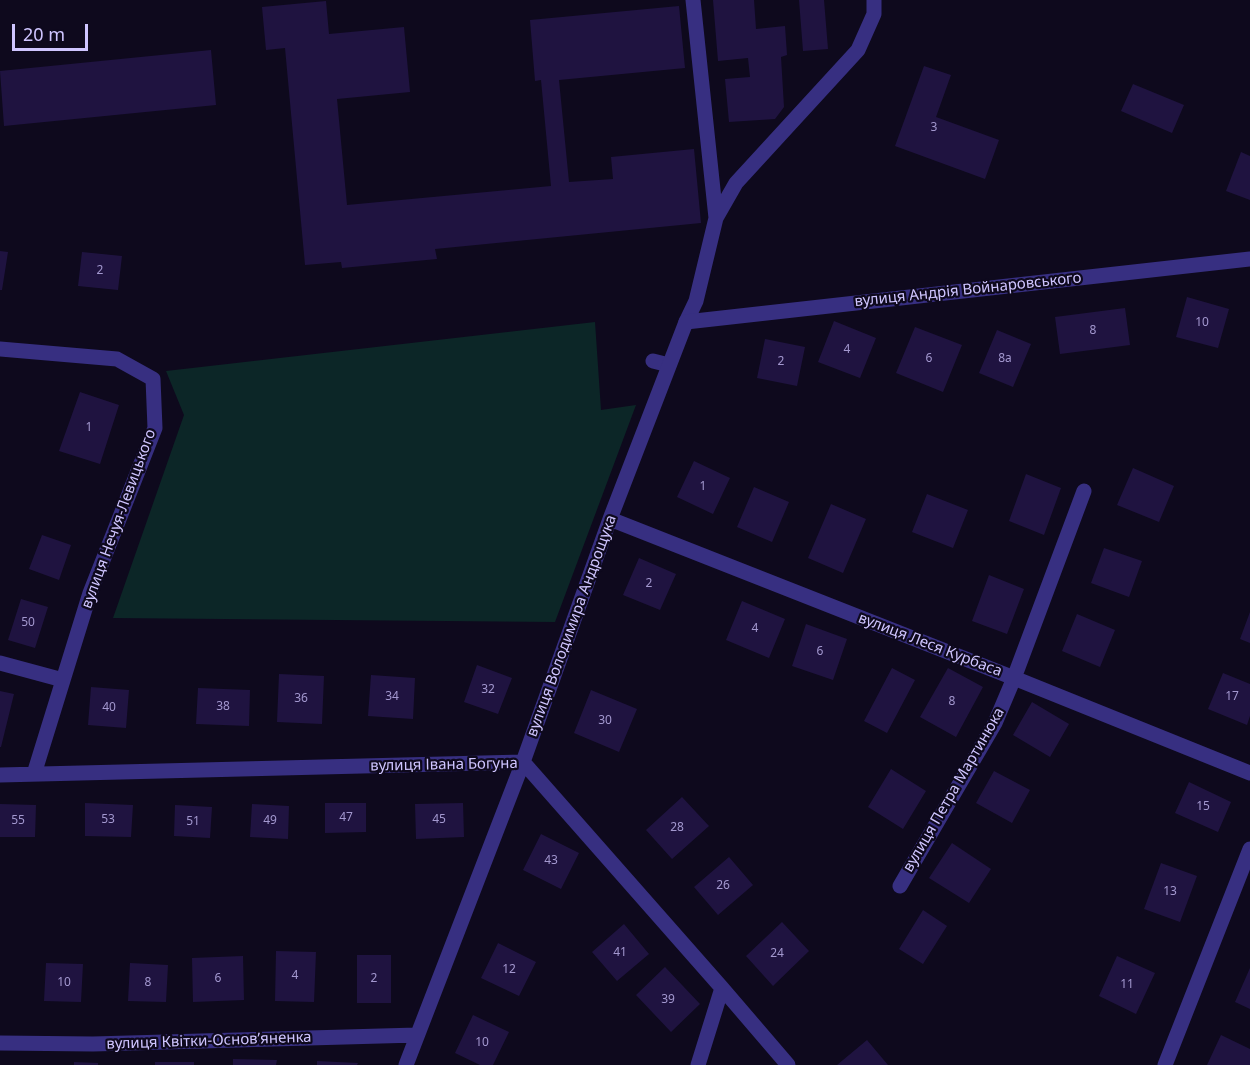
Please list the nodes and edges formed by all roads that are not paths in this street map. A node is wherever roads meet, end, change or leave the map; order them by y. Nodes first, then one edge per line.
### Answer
1 (693, 0) edge
2 (874, 0) edge
3 (716, 218) junction
4 (1250, 259) edge
5 (686, 322) junction
6 (0, 349) edge
7 (653, 361) dead end
8 (669, 365) junction
9 (1084, 491) dead end
10 (610, 519) junction
11 (0, 663) edge
12 (1014, 678) junction
13 (63, 680) junction
14 (523, 762) junction
15 (1250, 773) edge
16 (34, 774) junction
17 (0, 775) edge
18 (1250, 849) edge
19 (900, 886) dead end
20 (722, 988) junction
21 (417, 1035) junction
22 (0, 1043) edge
23 (406, 1065) edge
24 (698, 1065) edge
25 (788, 1065) edge
26 (1165, 1065) edge

1 - 3 street
2 - 3 street
3 - 5 street, вулиця Володимира Андрощука
4 - 5 street, вулиця Андрія Войнаровського
5 - 8 street, вулиця Володимира Андрощука
6 - 13 street, вулиця Нечуя-Левицького
7 - 8 street
8 - 10 street, вулиця Володимира Андрощука
9 - 12 street, вулиця Петра Мартинюка
10 - 12 street, вулиця Леся Курбаса
10 - 14 street, вулиця Володимира Андрощука
11 - 13 street
12 - 15 street, вулиця Леся Курбаса
12 - 19 street, вулиця Петра Мартинюка
13 - 16 street, вулиця Нечуя-Левицького
14 - 16 street, вулиця Івана Богуна
14 - 20 street, вулиця Івана Богуна
14 - 21 street, вулиця Володимира Андрощука
16 - 17 street, вулиця Івана Богуна
18 - 26 street
20 - 24 street
20 - 25 street, вулиця Івана Богуна
21 - 22 street, вулиця Квітки-Основʼяненка
21 - 23 street, вулиця Володимира Андрощука

